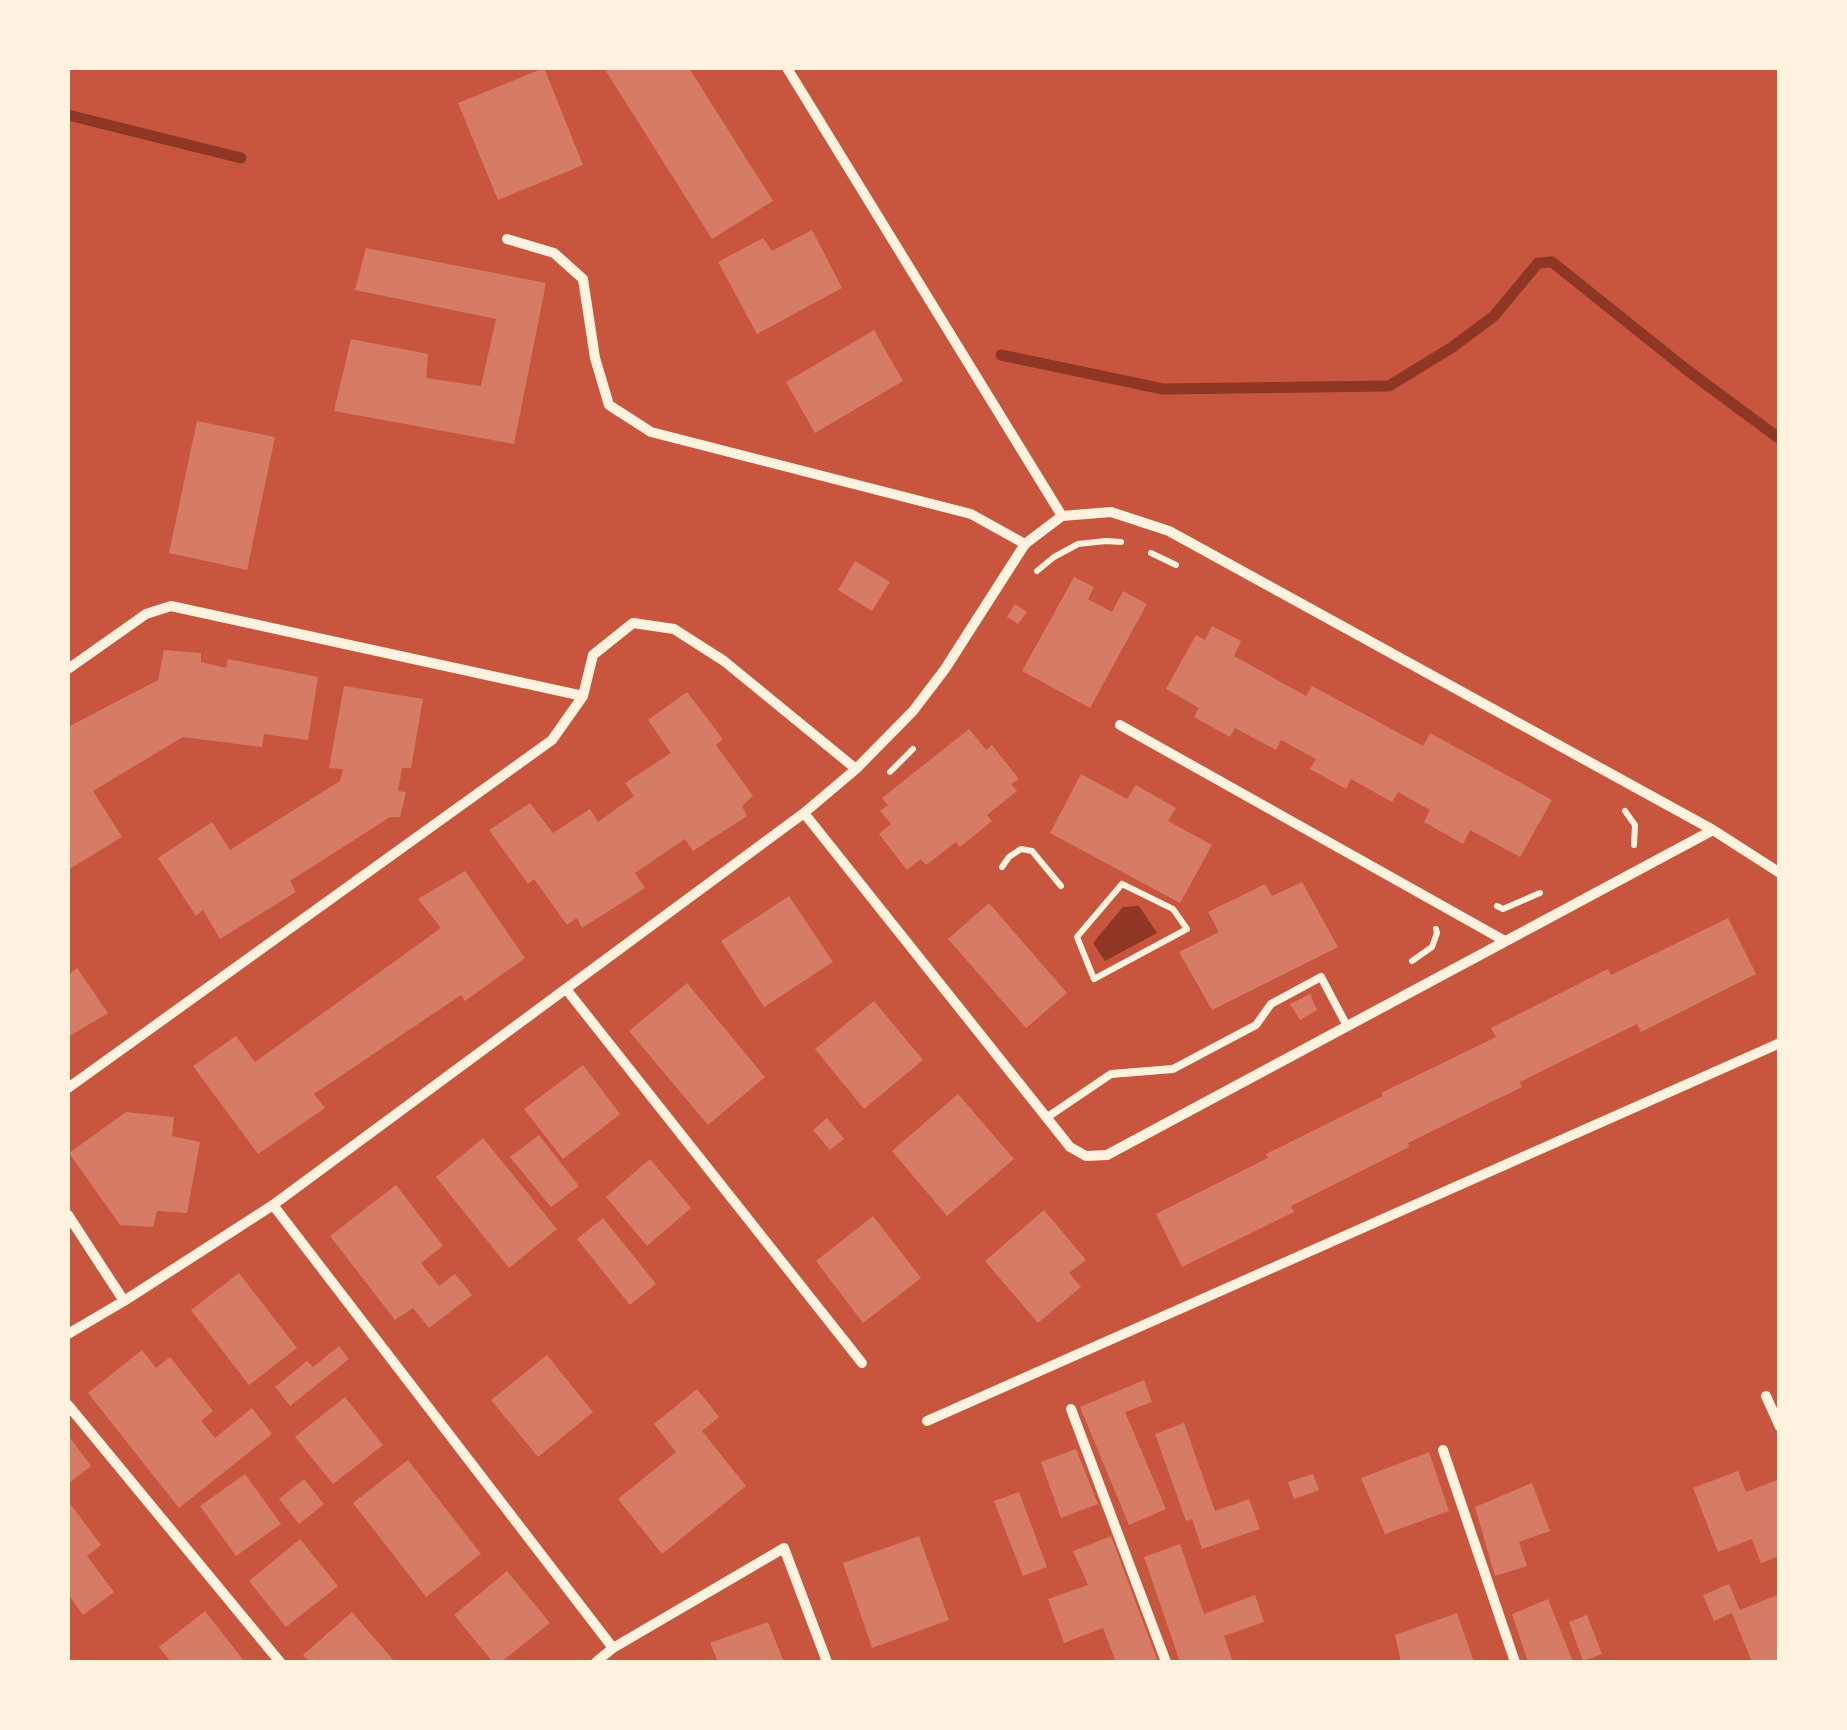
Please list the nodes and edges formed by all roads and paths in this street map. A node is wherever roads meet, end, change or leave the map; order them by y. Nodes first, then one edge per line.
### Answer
1 (788, 68) edge
2 (507, 239) dead end
3 (1062, 516) junction
4 (1132, 543) dead end
5 (1025, 544) junction
6 (1146, 550) dead end
7 (1191, 572) dead end
8 (1029, 578) dead end
9 (68, 670) edge
10 (583, 696) junction
11 (1120, 724) dead end
12 (925, 736) dead end
13 (856, 769) junction
14 (889, 773) dead end
15 (1620, 806) dead end
16 (804, 813) junction
17 (1713, 830) junction
18 (1628, 854) dead end
19 (1002, 867) dead end
20 (1780, 873) edge
21 (1061, 886) dead end
22 (1556, 886) dead end
23 (1486, 900) dead end
24 (1433, 918) dead end
25 (1505, 941) junction
26 (1400, 968) dead end
27 (1094, 979) joint
28 (566, 989) junction
29 (1346, 1026) junction
30 (1780, 1043) edge
31 (68, 1088) edge
32 (1046, 1118) junction
33 (274, 1205) junction
34 (68, 1215) edge
35 (124, 1301) junction
36 (68, 1334) edge
37 (862, 1362) dead end
38 (1766, 1396) dead end
39 (68, 1404) edge
40 (1070, 1409) dead end
41 (927, 1421) dead end
42 (1780, 1428) edge
43 (1443, 1450) dead end
44 (613, 1648) junction
45 (280, 1662) edge
46 (596, 1662) edge
47 (827, 1662) edge
48 (1166, 1662) edge
49 (1515, 1662) edge

1 - 3 street
2 - 5 street
3 - 5 street
3 - 17 street
4 - 8 path
5 - 13 street
6 - 7 path
9 - 10 street
10 - 13 street
10 - 31 street
11 - 25 street
12 - 14 path
13 - 16 street
15 - 18 path
16 - 28 street
16 - 32 street
17 - 20 street
17 - 25 street
19 - 21 path
22 - 23 path
24 - 26 path
25 - 29 street
27 - 27 path
28 - 33 street
28 - 37 street
29 - 32 street
29 - 32 lane
30 - 41 street
33 - 35 street
33 - 44 street
34 - 35 street
35 - 36 street
38 - 42 street
39 - 45 street
40 - 48 street
43 - 49 street
44 - 46 street
44 - 47 street

